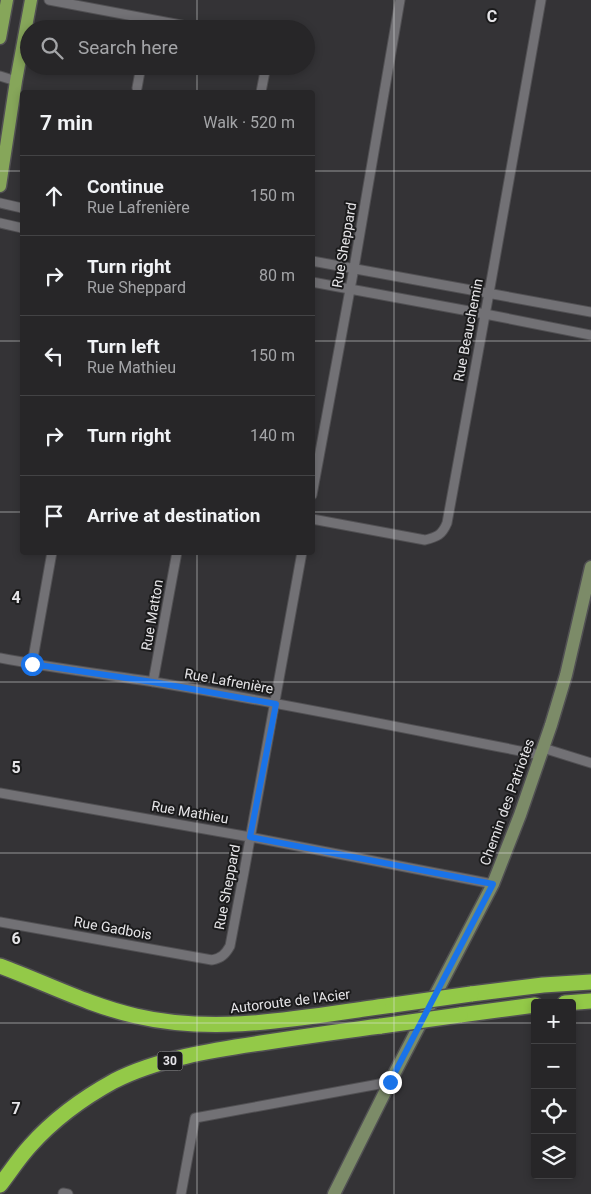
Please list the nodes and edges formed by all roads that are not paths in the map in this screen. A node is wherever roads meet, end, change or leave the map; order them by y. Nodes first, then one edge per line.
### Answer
1 (7, 0) edge
2 (31, 0) edge
3 (49, 0) edge
4 (400, 0) edge
5 (541, 0) edge
6 (27, 20) edge
7 (132, 20) edge
8 (0, 38) edge
9 (20, 59) edge
10 (139, 75) edge
11 (264, 75) edge
12 (0, 76) edge
13 (16, 81) junction
14 (136, 88) dead end
15 (261, 90) edge
16 (0, 186) edge
17 (0, 204) edge
18 (20, 208) edge
19 (0, 223) edge
20 (20, 228) edge
21 (315, 262) edge
22 (354, 268) junction
23 (315, 283) edge
24 (350, 289) junction
25 (490, 293) junction
26 (591, 312) edge
27 (485, 314) junction
28 (591, 335) edge
29 (315, 479) edge
30 (315, 520) edge
31 (51, 555) edge
32 (176, 555) edge
33 (301, 555) edge
34 (591, 567) edge
35 (0, 658) edge
36 (32, 664) junction
37 (153, 682) junction
38 (276, 704) junction
39 (542, 752) junction
40 (591, 763) edge
41 (0, 793) edge
42 (250, 837) junction
43 (493, 884) junction
44 (0, 922) edge
45 (221, 958) joint
46 (0, 966) edge
47 (591, 982) edge
48 (591, 1001) edge
49 (576, 1002) edge
50 (531, 1006) edge
51 (390, 1082) junction
52 (0, 1185) edge
53 (64, 1193) edge
54 (68, 1194) edge
55 (181, 1194) edge
56 (334, 1194) edge

1 - 8 main road
2 - 6 main road
3 - 7 street
4 - 22 street, Rue Sheppard
5 - 25 street, Rue Beauchemin
9 - 13 main road
10 - 14 street
11 - 15 street
12 - 13 street
13 - 16 main road
17 - 18 street
19 - 20 street
21 - 22 street
22 - 24 street, Rue Sheppard
22 - 25 street
23 - 24 street
24 - 27 street
24 - 29 street, Rue Sheppard
25 - 26 street
25 - 27 street, Rue Beauchemin
27 - 28 street
27 - 30 street, Rue Beauchemin
31 - 36 street
32 - 37 street, Rue Matton
33 - 38 street, Rue Sheppard
34 - 39 street, Chemin des Patriotes
35 - 36 street, Rue Lafrenière
36 - 37 street, Rue Lafrenière
37 - 38 street, Rue Lafrenière
38 - 39 street, Rue Lafrenière
38 - 42 street, Rue Sheppard
39 - 40 street, Rue Lafrenière
39 - 43 street, Chemin des Patriotes
41 - 42 street, Rue Mathieu
42 - 43 street, Rue Mathieu
42 - 45 street, Rue Sheppard
43 - 51 street, Chemin des Patriotes
44 - 45 street, Rue Gadbois
46 - 47 highway, Autoroute de l'Acier, bridge
48 - 49 highway
50 - 52 highway, 30, bridge
51 - 55 street
51 - 56 street, Chemin des Patriotes
53 - 54 street

